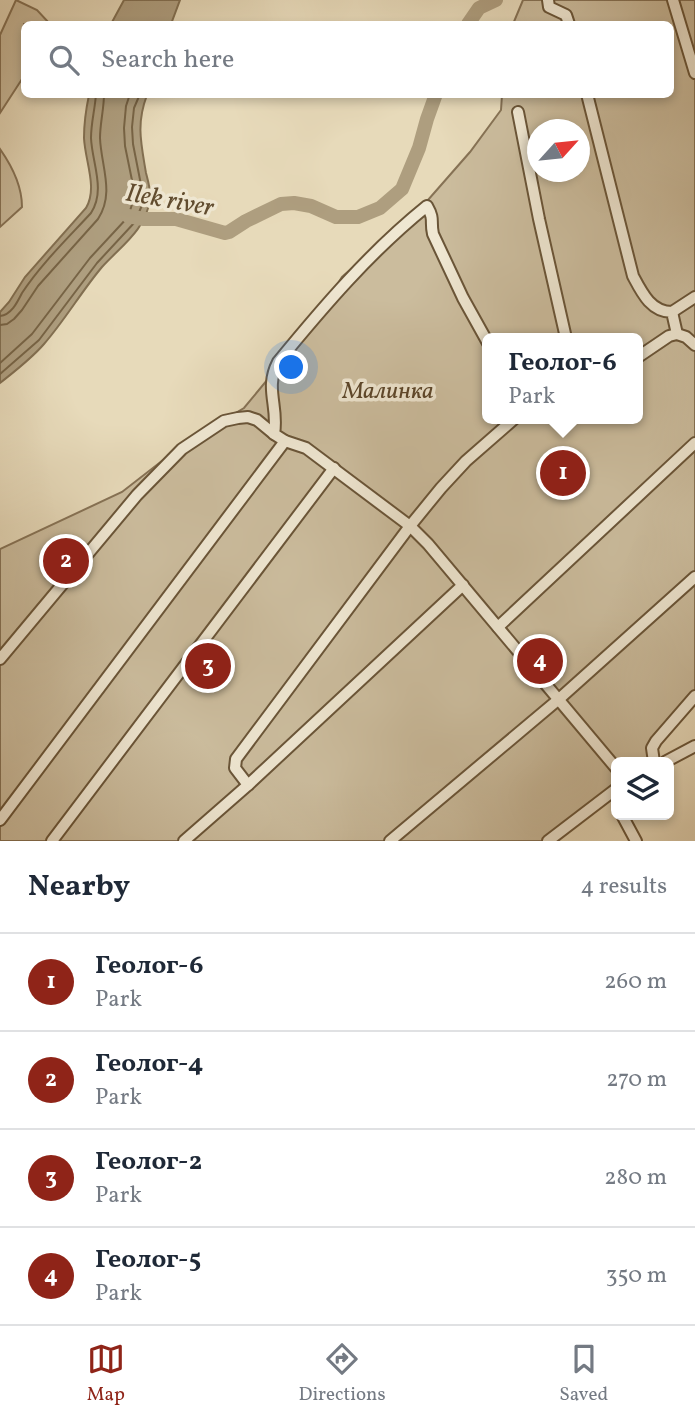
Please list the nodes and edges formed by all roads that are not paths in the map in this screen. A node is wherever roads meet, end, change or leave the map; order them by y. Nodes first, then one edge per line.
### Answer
1 (548, 0) edge
2 (673, 0) edge
3 (568, 21) edge
4 (695, 73) edge
5 (588, 98) edge
6 (518, 112) dead end
7 (695, 297) edge
8 (672, 312) junction
9 (482, 333) edge
10 (565, 333) edge
11 (677, 334) junction
12 (695, 345) edge
13 (643, 354) edge
14 (508, 424) edge
15 (274, 434) junction
16 (285, 441) junction
17 (695, 443) edge
18 (334, 468) junction
19 (410, 526) junction
20 (695, 577) edge
21 (463, 585) junction
22 (498, 627) junction
23 (0, 659) edge
24 (695, 696) edge
25 (559, 699) junction
26 (695, 746) edge
27 (653, 757) edge
28 (674, 757) edge
29 (611, 762) edge
30 (248, 785) junction
31 (611, 797) edge
32 (0, 820) edge
33 (625, 820) edge
34 (52, 841) edge
35 (184, 841) edge
36 (390, 841) edge
37 (548, 841) edge
38 (636, 841) edge

1 - 3 street
2 - 4 street
5 - 8 street
6 - 10 street
7 - 8 street
8 - 11 street
9 - 15 street
11 - 12 street
11 - 13 street
14 - 19 street
15 - 16 street
15 - 23 street
16 - 18 street
16 - 32 street
17 - 22 street
18 - 19 street
18 - 34 street
19 - 21 street
19 - 30 street
20 - 25 street
21 - 22 street
21 - 30 street
22 - 25 street
24 - 27 street
25 - 29 street
25 - 36 street
26 - 28 street
30 - 35 street
31 - 37 street
33 - 38 street

